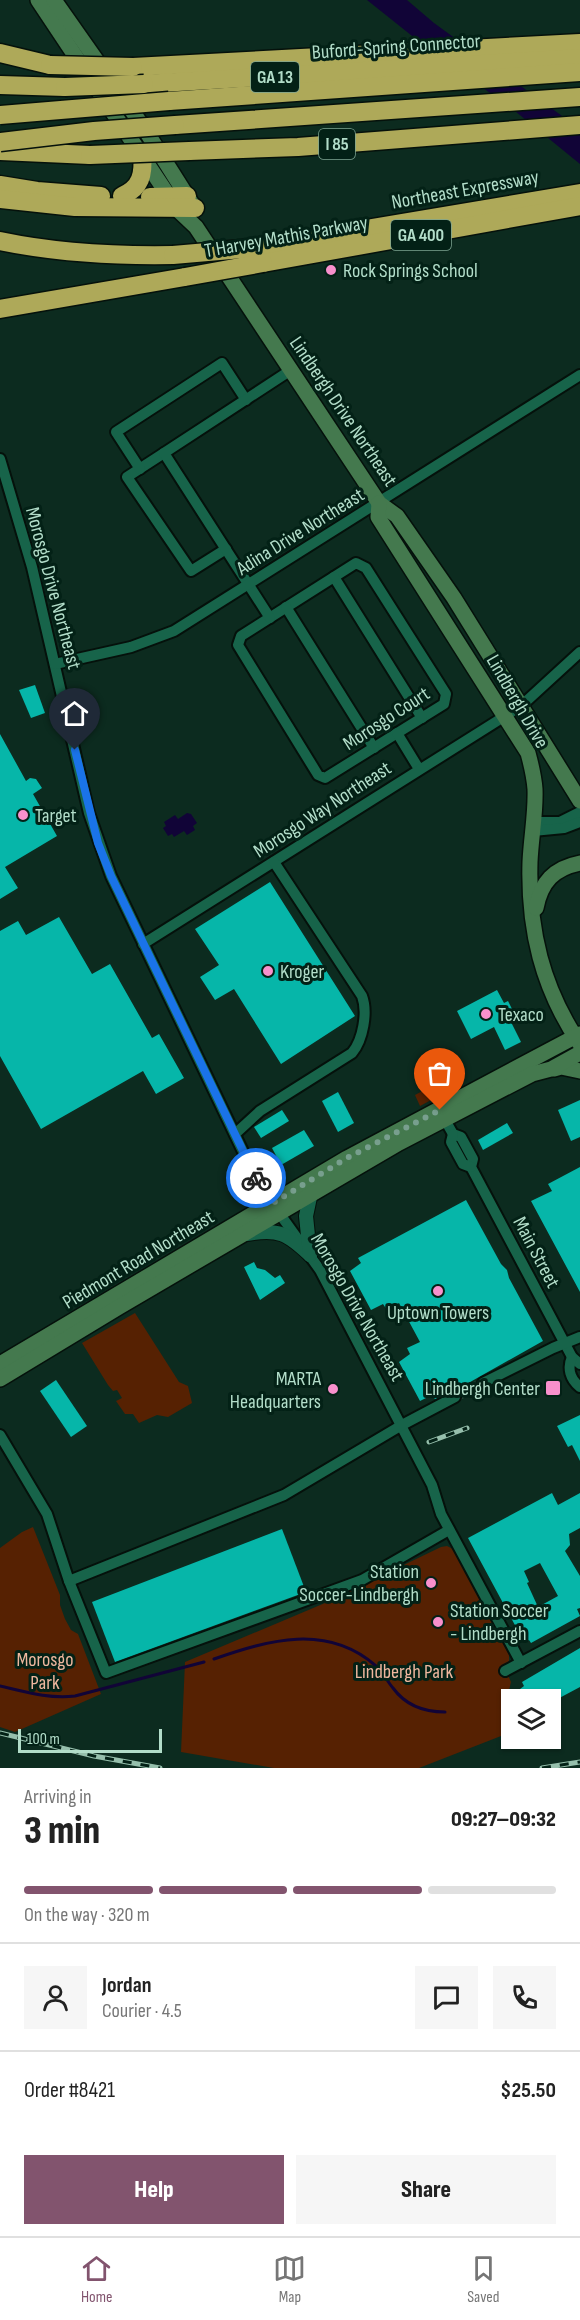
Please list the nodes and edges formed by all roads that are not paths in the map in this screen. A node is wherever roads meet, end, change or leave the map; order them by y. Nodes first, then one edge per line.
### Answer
1 (48, 4) edge
2 (580, 43) edge
3 (0, 53) edge
4 (580, 58) edge
5 (0, 61) edge
6 (50, 65) junction
7 (580, 72) edge
8 (0, 85) edge
9 (580, 97) edge
10 (0, 115) edge
11 (580, 125) edge
12 (0, 142) edge
13 (0, 151) edge
14 (142, 154) junction
15 (0, 185) edge
16 (122, 196) junction
17 (577, 198) edge
18 (0, 199) edge
19 (185, 208) junction
20 (0, 241) edge
21 (259, 255) junction
22 (0, 309) edge
23 (291, 370) junction
24 (580, 375) edge
25 (246, 400) junction
26 (164, 453) junction
27 (0, 459) edge
28 (140, 469) junction
29 (379, 503) junction
30 (226, 549) junction
31 (334, 577) junction
32 (249, 584) junction
33 (286, 608) junction
34 (270, 618) junction
35 (580, 652) edge
36 (55, 664) junction
37 (521, 706) junction
38 (506, 715) junction
39 (422, 718) junction
40 (398, 733) junction
41 (374, 747) junction
42 (419, 769) junction
43 (580, 801) edge
44 (580, 812) edge
45 (580, 822) edge
46 (533, 826) junction
47 (274, 862) junction
48 (580, 863) edge
49 (533, 933) junction
50 (143, 945) junction
51 (578, 1038) edge
52 (580, 1053) edge
53 (551, 1069) junction
54 (580, 1071) edge
55 (445, 1120) junction
56 (235, 1134) junction
57 (310, 1197) junction
58 (277, 1209) junction
59 (245, 1235) junction
60 (310, 1255) junction
61 (580, 1337) edge
62 (566, 1343) junction
63 (576, 1360) edge
64 (0, 1364) edge
65 (0, 1379) edge
66 (483, 1383) tunnel mouth
67 (580, 1387) edge
68 (455, 1397) tunnel mouth
69 (402, 1425) junction
70 (0, 1435) edge
71 (449, 1530) junction
72 (69, 1581) junction
73 (580, 1631) edge
74 (521, 1663) junction
75 (505, 1671) dead end

1 - 14 main road, Lindbergh Drive Northeast
1 - 19 main road, Lindbergh Drive Northeast
2 - 6 highway, Buford-Spring Connector / GA 13, bridge
3 - 6 highway
4 - 8 highway, Buford-Spring Connector / GA 13, bridge
5 - 6 highway, Buford-Spring Connector / GA 13
7 - 10 highway, bridge
9 - 12 highway, bridge
11 - 13 highway, I 85, bridge
14 - 16 highway
14 - 19 main road, Lindbergh Drive Northeast
15 - 16 highway
16 - 19 highway
17 - 21 highway, Northeast Expressway
18 - 19 highway
19 - 23 main road, Lindbergh Drive Northeast
20 - 21 highway, Northeast Expressway, bridge
21 - 22 highway, T Harvey Mathis Parkway, bridge
23 - 25 street
23 - 29 main road, Lindbergh Drive Northeast
24 - 29 street, Adina Drive Northeast
25 - 26 street
25 - 28 street
26 - 28 street
26 - 30 street
27 - 36 street, Morosgo Drive Northeast
28 - 30 street
29 - 32 street, Adina Drive Northeast
29 - 37 main road, Lindbergh Drive Northeast
29 - 38 main road, Lindbergh Drive
30 - 32 street
31 - 33 street, Morosgo Court
31 - 39 street
31 - 39 street, Morosgo Court
32 - 34 street
32 - 36 street, Adina Drive Northeast
33 - 34 street, Morosgo Court
33 - 41 street
34 - 41 street, Morosgo Court
35 - 37 street, Morosgo Way Northeast
36 - 50 street, Morosgo Drive Northeast
37 - 38 street, Morosgo Way Northeast
37 - 43 main road, Lindbergh Drive Northeast
38 - 42 street, Morosgo Way Northeast
38 - 46 main road, Lindbergh Drive
39 - 40 street, Morosgo Court
40 - 41 street, Morosgo Court
40 - 42 street
42 - 47 street, Morosgo Way Northeast
44 - 46 street
45 - 46 street
46 - 49 main road, Lindbergh Drive
47 - 50 street, Morosgo Way Northeast
47 - 56 street
48 - 49 main road
49 - 51 main road, Lindbergh Drive
50 - 56 street, Morosgo Drive Northeast
51 - 58 main road, Piedmont Road Northeast
52 - 53 main road, Piedmont Road Northeast
53 - 54 main road
53 - 55 main road, Piedmont Road Northeast
55 - 57 main road, Piedmont Road Northeast
55 - 62 street, Main Street
56 - 58 street, Morosgo Drive Northeast
57 - 58 main road, Piedmont Road Northeast
57 - 60 street
58 - 59 main road, Piedmont Road Northeast
58 - 60 street, Morosgo Drive Northeast
58 - 64 main road, Piedmont Road Northeast
59 - 60 street
59 - 65 main road, Piedmont Road Northeast
60 - 69 street, Morosgo Drive Northeast
61 - 62 street
62 - 63 street, Main Street
62 - 66 street
63 - 67 street, Main Street
68 - 69 street
69 - 71 street, Morosgo Drive Northeast
69 - 72 street
70 - 72 street
71 - 72 street
71 - 74 street, Morosgo Drive Northeast
73 - 74 street
74 - 75 street

